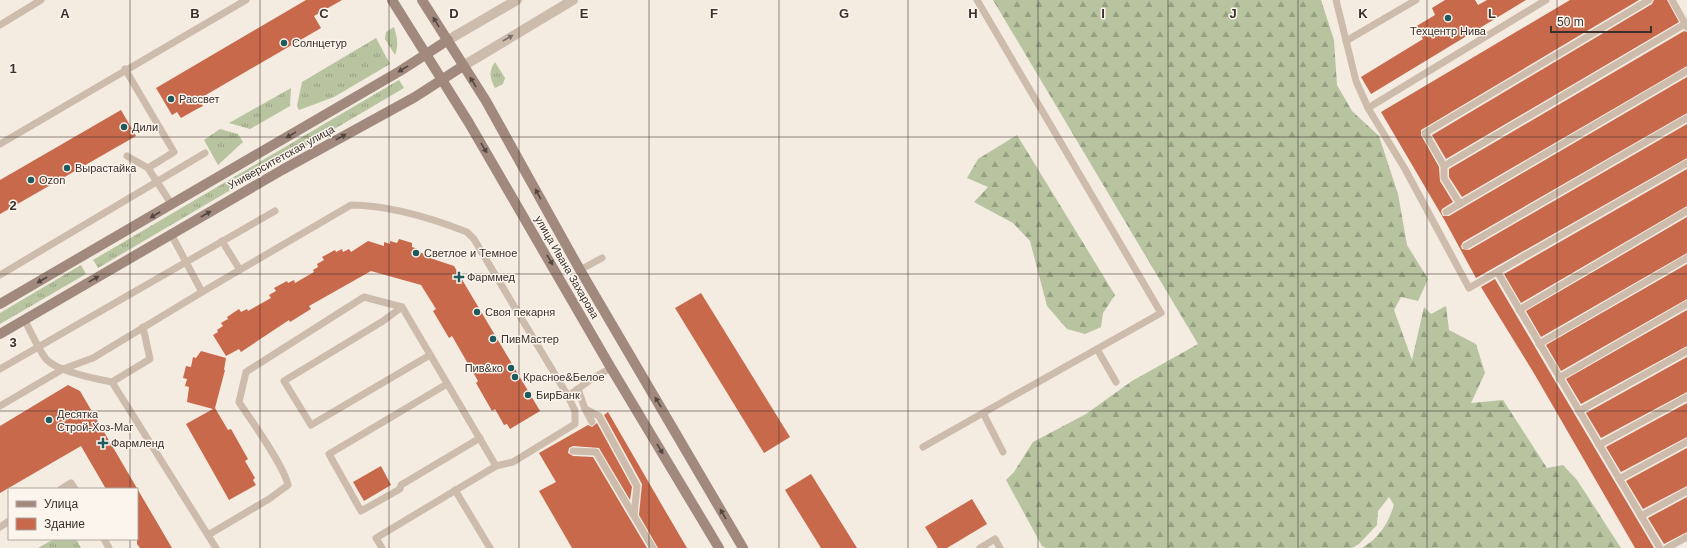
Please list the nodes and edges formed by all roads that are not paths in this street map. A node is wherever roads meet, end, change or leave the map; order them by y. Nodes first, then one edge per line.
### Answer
1 (40, 0) edge
2 (246, 0) edge
3 (392, 0) edge
4 (422, 0) edge
5 (517, 0) edge
6 (573, 0) edge
7 (977, 0) edge
8 (1336, 0) edge
9 (1416, 0) edge
10 (1546, 0) edge
11 (1650, 0) edge
12 (1672, 0) edge
13 (0, 25) edge
14 (1686, 25) edge
15 (448, 40) junction
16 (1346, 41) junction
17 (425, 54) junction
18 (463, 66) junction
19 (125, 70) junction
20 (1687, 71) edge
21 (441, 79) junction
22 (1368, 108) junction
23 (1687, 118) edge
24 (0, 144) edge
25 (205, 153) dead end
26 (127, 156) dead end
27 (1687, 162) edge
28 (1444, 166) junction
29 (148, 168) junction
30 (157, 182) junction
31 (1460, 204) junction
32 (172, 205) junction
33 (275, 211) dead end
34 (1687, 211) edge
35 (1446, 212) dead end
36 (171, 234) junction
37 (222, 241) junction
38 (1466, 246) dead end
39 (602, 258) dead end
40 (1687, 258) edge
41 (186, 262) junction
42 (240, 270) junction
43 (580, 270) junction
44 (1498, 273) junction
45 (0, 275) edge
46 (202, 292) junction
47 (0, 304) edge
48 (1687, 304) edge
49 (402, 307) junction
50 (1519, 310) junction
51 (24, 319) junction
52 (143, 327) junction
53 (0, 334) edge
54 (1539, 344) junction
55 (40, 346) junction
56 (1097, 349) junction
57 (1687, 351) edge
58 (430, 355) junction
59 (611, 368) junction
60 (0, 369) edge
61 (64, 369) junction
62 (1559, 378) junction
63 (112, 382) junction
64 (1116, 382) dead end
65 (447, 384) junction
66 (578, 389) junction
67 (568, 396) junction
68 (1687, 398) edge
69 (0, 406) edge
70 (585, 409) junction
71 (1579, 411) junction
72 (983, 413) junction
73 (592, 422) dead end
74 (480, 438) junction
75 (1687, 442) edge
76 (1599, 445) junction
77 (923, 447) dead end
78 (573, 451) dead end
79 (1003, 452) dead end
80 (496, 466) junction
81 (1619, 479) junction
82 (63, 488) edge
83 (74, 488) edge
84 (455, 490) junction
85 (1687, 490) edge
86 (634, 514) junction
87 (1641, 516) junction
88 (208, 535) junction
89 (1687, 537) edge
90 (216, 548) edge
91 (382, 548) edge
92 (490, 548) edge
93 (653, 548) edge
94 (719, 548) edge
95 (743, 548) edge
96 (980, 548) edge
97 (1000, 548) edge
98 (1660, 548) edge
99 (1667, 548) edge

1 - 13 lane
2 - 19 lane
3 - 17 main road, улица Ивана Захарова
15 -> 4 main road, улица Ивана Захарова
5 - 15 street, Университетская улица
18 -> 6 street, Университетская улица
7 - 56 lane
8 - 16 lane
9 - 16 lane
10 - 22 lane
11 - 28 lane
12 - 14 lane
14 - 28 lane
15 - 17 main road, Университетская улица
15 - 18 main road, улица Ивана Захарова
16 - 22 lane
17 - 21 main road, улица Ивана Захарова
17 -> 32 main road, Университетская улица
18 - 21 main road, Университетская улица
43 -> 18 main road, улица Ивана Захарова
19 - 24 lane
19 - 29 lane
20 - 31 lane
36 -> 21 main road, Университетская улица
21 -> 59 main road, улица Ивана Захарова
22 - 44 lane
23 - 38 lane
25 - 30 lane
26 - 29 lane
27 - 44 lane
28 - 31 lane
29 - 30 lane
30 - 32 lane
30 - 45 lane
31 - 35 lane
32 -> 47 main road, Университетская улица
33 - 37 lane
34 - 50 lane
36 - 41 lane
51 -> 36 main road, Университетская улица
37 - 41 lane
37 - 42 lane
39 - 43 lane
40 - 54 lane
41 - 46 lane
41 - 55 lane
42 - 46 lane
42 - 67 lane
95 -> 43 main road, улица Ивана Захарова
44 - 50 lane
46 - 52 lane
48 - 62 lane
49 - 58 lane
49 - 58 lane
49 - 88 lane
50 - 54 lane
51 - 53 main road, Университетская улица
51 - 55 lane
52 - 61 lane
52 - 63 lane
54 - 62 lane
55 - 60 lane
55 - 61 lane
56 - 64 lane
56 - 72 lane
57 - 71 lane
58 - 65 lane
59 - 66 lane
59 -> 94 main road, улица Ивана Захарова
61 - 63 lane
61 - 69 lane
62 - 71 lane
63 - 88 lane
65 - 74 lane
65 - 74 lane
66 - 67 lane
66 - 70 lane
67 - 80 lane
68 - 76 lane
70 - 73 lane
70 - 86 lane
71 - 76 lane
72 - 77 lane
72 - 79 lane
74 - 80 lane
75 - 81 lane
76 - 81 lane
78 - 86 lane
80 - 84 lane
81 - 87 lane
82 - 83 lane
84 - 91 lane
84 - 92 lane
85 - 87 lane
86 - 93 lane
87 - 98 lane
88 - 90 lane
89 - 99 lane
96 - 97 lane

